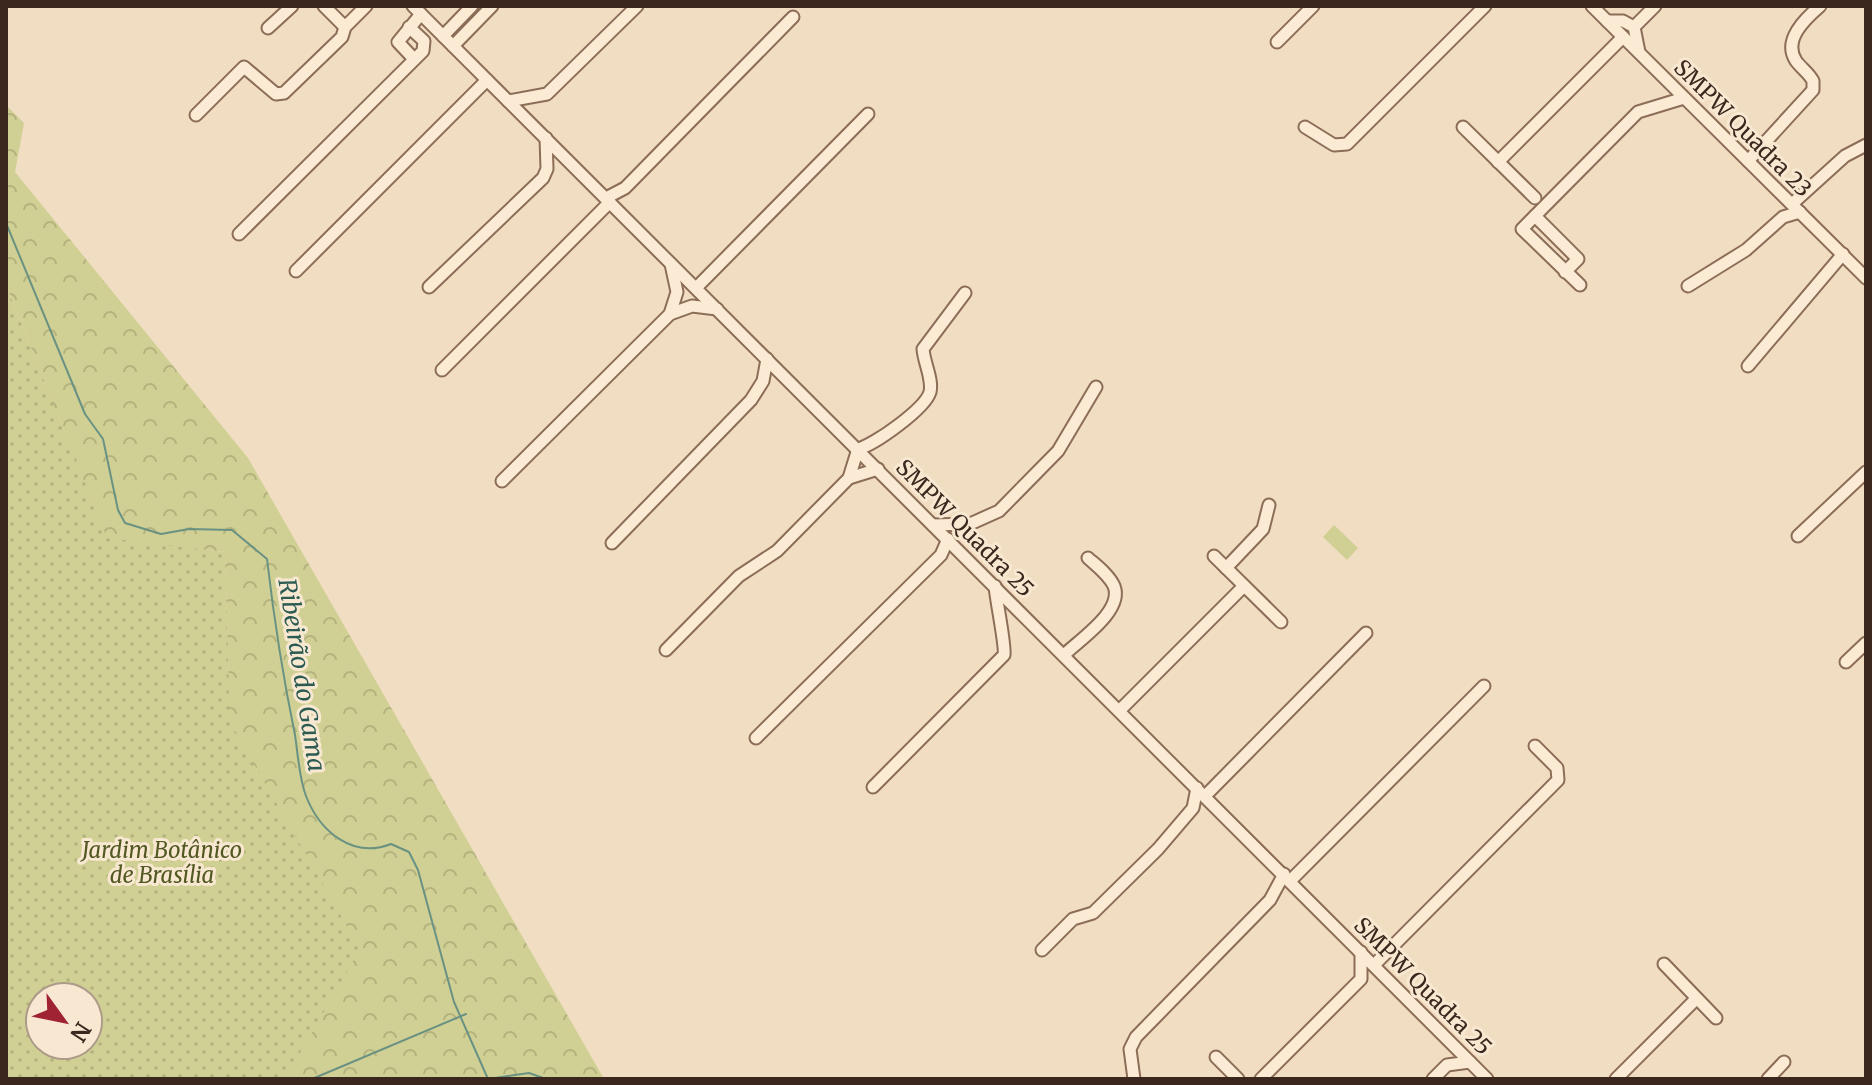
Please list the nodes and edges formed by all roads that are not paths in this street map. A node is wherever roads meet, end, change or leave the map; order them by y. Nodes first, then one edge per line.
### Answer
1 (292, 6) edge
2 (324, 6) edge
3 (366, 6) edge
4 (492, 6) edge
5 (637, 6) edge
6 (1313, 6) edge
7 (1485, 6) edge
8 (1592, 6) edge
9 (1655, 6) edge
10 (1820, 6) edge
11 (472, 7) edge
12 (417, 10) edge
13 (793, 17) dead end
14 (481, 18) junction
15 (1607, 21) junction
16 (345, 27) junction
17 (409, 27) junction
18 (1634, 27) junction
19 (268, 28) dead end
20 (443, 36) junction
21 (1623, 37) junction
22 (1277, 42) dead end
23 (453, 46) junction
24 (1639, 52) junction
25 (414, 59) junction
26 (487, 80) junction
27 (1684, 98) junction
28 (508, 101) junction
29 (868, 114) dead end
30 (196, 115) dead end
31 (1305, 127) dead end
32 (1463, 127) dead end
33 (546, 138) junction
34 (1866, 145) edge
35 (1748, 161) junction
36 (1498, 162) junction
37 (1535, 198) dead end
38 (611, 203) junction
39 (1792, 204) junction
40 (1535, 216) junction
41 (1783, 217) junction
42 (239, 234) dead end
43 (1843, 254) junction
44 (670, 262) junction
45 (296, 271) dead end
46 (1565, 272) junction
47 (1866, 278) edge
48 (1580, 285) dead end
49 (1688, 286) dead end
50 (429, 287) dead end
51 (696, 288) junction
52 (965, 293) dead end
53 (717, 309) junction
54 (670, 314) junction
55 (767, 359) junction
56 (1748, 366) dead end
57 (442, 370) dead end
58 (1096, 387) dead end
59 (858, 449) junction
60 (878, 469) junction
61 (1866, 472) edge
62 (849, 478) junction
63 (502, 481) dead end
64 (1269, 505) dead end
65 (970, 524) junction
66 (933, 525) junction
67 (1798, 536) dead end
68 (612, 543) dead end
69 (952, 544) junction
70 (1214, 556) dead end
71 (1088, 558) dead end
72 (1226, 568) junction
73 (995, 586) junction
74 (1244, 586) junction
75 (1281, 622) dead end
76 (1366, 633) dead end
77 (1866, 643) edge
78 (666, 650) dead end
79 (1064, 655) junction
80 (1846, 662) dead end
81 (1484, 686) dead end
82 (1120, 710) junction
83 (756, 738) dead end
84 (1535, 746) dead end
85 (873, 787) dead end
86 (1205, 796) junction
87 (1193, 808) junction
88 (1287, 877) junction
89 (1042, 950) dead end
90 (1361, 952) junction
91 (1664, 964) dead end
92 (1374, 965) junction
93 (1361, 979) junction
94 (1388, 980) junction
95 (1695, 1000) junction
96 (1716, 1018) dead end
97 (1452, 1042) junction
98 (1216, 1057) dead end
99 (1470, 1062) junction
100 (1784, 1062) dead end
101 (1447, 1065) junction
102 (1134, 1079) edge
103 (1238, 1079) edge
104 (1261, 1079) edge
105 (1433, 1079) edge
106 (1487, 1079) edge
107 (1616, 1079) edge
108 (1768, 1079) edge

1 - 19 street
2 - 16 street
3 - 16 street
4 - 14 street
5 - 28 street
6 - 22 street
7 - 31 street
8 - 15 street, SMPW Quadra 23
9 - 18 street
10 - 35 street
11 - 14 street
11 - 20 street
12 - 17 street
12 - 20 street, SMPW Quadra 25
13 - 38 street
14 - 23 street
15 - 18 street
15 - 21 street, SMPW Quadra 23
16 - 30 street
17 - 25 street
17 - 25 street
18 - 24 street
20 - 23 street, SMPW Quadra 25
21 - 24 street, SMPW Quadra 23
21 - 36 street
23 - 26 street, SMPW Quadra 25
24 - 27 street, SMPW Quadra 23
25 - 42 street
26 - 28 street, SMPW Quadra 25
26 - 45 street
27 - 35 street, SMPW Quadra 23
27 - 40 street
28 - 33 street, SMPW Quadra 25
29 - 51 street
32 - 36 street
33 - 38 street, SMPW Quadra 25
33 - 50 street
34 - 39 street
35 - 39 street, SMPW Quadra 23
36 - 37 street
38 - 44 street, SMPW Quadra 25
38 - 57 street
39 - 41 street
39 - 41 street
39 - 43 street, SMPW Quadra 23
40 - 46 street
40 - 46 street
41 - 49 street
43 - 47 street, SMPW Quadra 23
43 - 56 street
44 - 51 street, SMPW Quadra 25
44 - 54 street
46 - 48 street
51 - 53 street, SMPW Quadra 25
52 - 59 street
53 - 54 street
53 - 55 street, SMPW Quadra 25
54 - 63 street
55 - 59 street, SMPW Quadra 25
55 - 68 street
58 - 65 street
59 - 60 street, SMPW Quadra 25
59 - 62 street
60 - 62 street
60 - 66 street, SMPW Quadra 25
61 - 67 street
62 - 78 street
64 - 72 street
65 - 66 street
65 - 69 street
66 - 69 street, SMPW Quadra 25
69 - 73 street, SMPW Quadra 25
69 - 83 street
70 - 72 street
71 - 79 street
72 - 74 street
73 - 79 street, SMPW Quadra 25
73 - 85 street
74 - 75 street
74 - 82 street
76 - 86 street
77 - 80 street
79 - 82 street, SMPW Quadra 25
81 - 88 street
82 - 86 street, SMPW Quadra 25
84 - 92 street
86 - 87 street
86 - 87 street
86 - 88 street, SMPW Quadra 25
87 - 89 street
88 - 90 street, SMPW Quadra 25
88 - 102 street
90 - 92 street, SMPW Quadra 25
90 - 93 street
91 - 95 street
92 - 94 street, SMPW Quadra 25
93 - 94 street
93 - 104 street
94 - 97 street, SMPW Quadra 25
95 - 96 street
95 - 107 street
97 - 99 street, SMPW Quadra 25
97 - 101 street
98 - 103 street
99 - 101 street
99 - 106 street, SMPW Quadra 25
100 - 108 street
101 - 105 street

